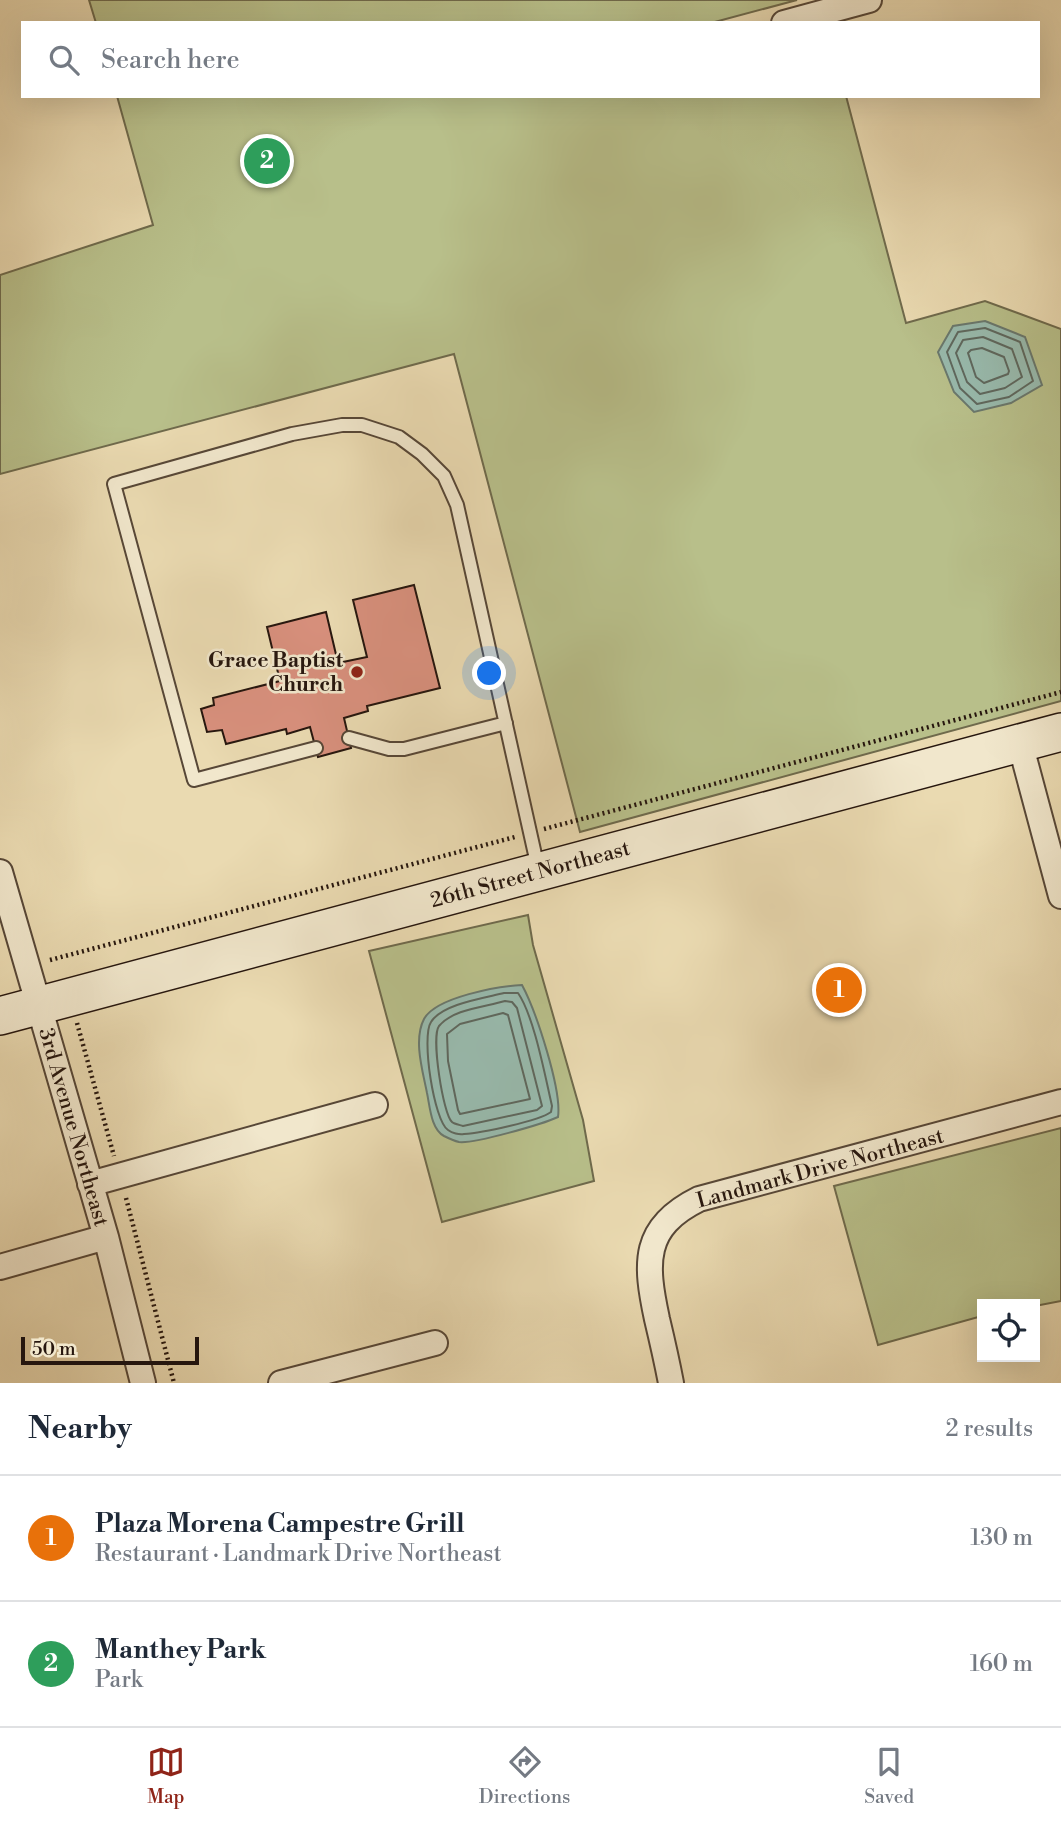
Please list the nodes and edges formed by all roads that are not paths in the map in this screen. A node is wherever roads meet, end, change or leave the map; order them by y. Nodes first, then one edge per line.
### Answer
1 (869, 0) edge
2 (791, 21) edge
3 (506, 723) junction
4 (1061, 732) edge
5 (349, 738) dead end
6 (1020, 743) junction
7 (316, 748) dead end
8 (0, 872) edge
9 (539, 872) junction
10 (1061, 896) edge
11 (40, 1005) junction
12 (0, 1016) edge
13 (1061, 1102) edge
14 (375, 1105) dead end
15 (90, 1184) junction
16 (106, 1237) junction
17 (0, 1267) edge
18 (435, 1343) dead end
19 (143, 1383) edge
20 (281, 1383) edge
21 (671, 1383) edge

1 - 2 street
3 - 5 lane
3 - 7 lane
3 - 9 lane
4 - 6 main road, 26th Street Northeast
6 - 9 main road, 26th Street Northeast
6 - 10 street
8 - 11 street, 3rd Avenue Northeast
9 - 11 main road, 26th Street Northeast
11 - 12 main road, 26th Street Northeast
11 - 15 street, 3rd Avenue Northeast
13 - 21 street, Landmark Drive Northeast
14 - 15 street
15 - 16 street, 3rd Avenue Northeast
16 - 17 street
16 - 19 street, 3rd Avenue Northeast
18 - 20 street

